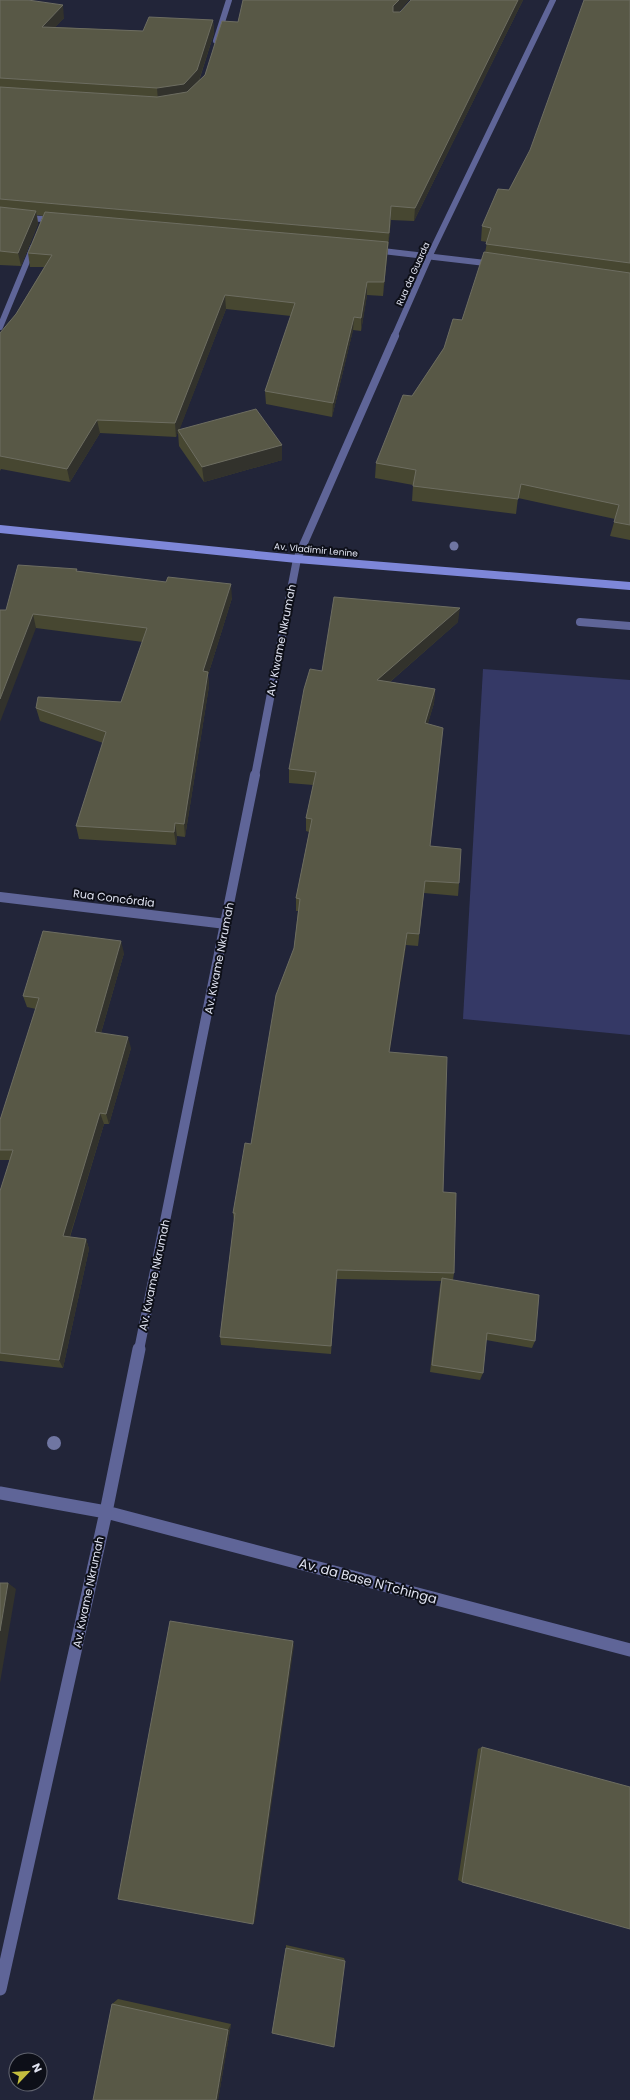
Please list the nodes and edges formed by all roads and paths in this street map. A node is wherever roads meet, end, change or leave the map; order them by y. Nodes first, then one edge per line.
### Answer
1 (229, 0) edge
2 (553, 0) edge
3 (213, 49) edge
4 (0, 216) edge
5 (45, 219) junction
6 (60, 220) edge
7 (42, 226) edge
8 (36, 240) edge
9 (367, 249) edge
10 (430, 255) junction
11 (500, 265) edge
12 (0, 327) edge
13 (0, 529) edge
14 (297, 559) junction
15 (630, 586) edge
16 (580, 622) dead end
17 (630, 626) edge
18 (0, 896) edge
19 (226, 924) junction
20 (0, 1493) edge
21 (106, 1512) junction
22 (630, 1650) edge
23 (0, 1989) edge

1 - 3 street
2 - 10 street, Rua da Guarda
4 - 5 street
5 - 6 street
5 - 7 street
8 - 12 street
9 - 10 street
10 - 11 street
10 - 14 street, Rua da Guarda
13 - 14 main road, Av. Vladimir Lenine
14 - 15 main road, Av. Vladimir Lenine
14 - 19 street, Av. Kwame Nkrumah
16 - 17 street
18 - 19 street, Rua Concórdia
19 - 21 street, Av. Kwame Nkrumah
20 - 21 street, Av. da Base N'Tchinga
21 - 22 street, Av. da Base N'Tchinga
21 - 23 street, Av. Kwame Nkrumah

